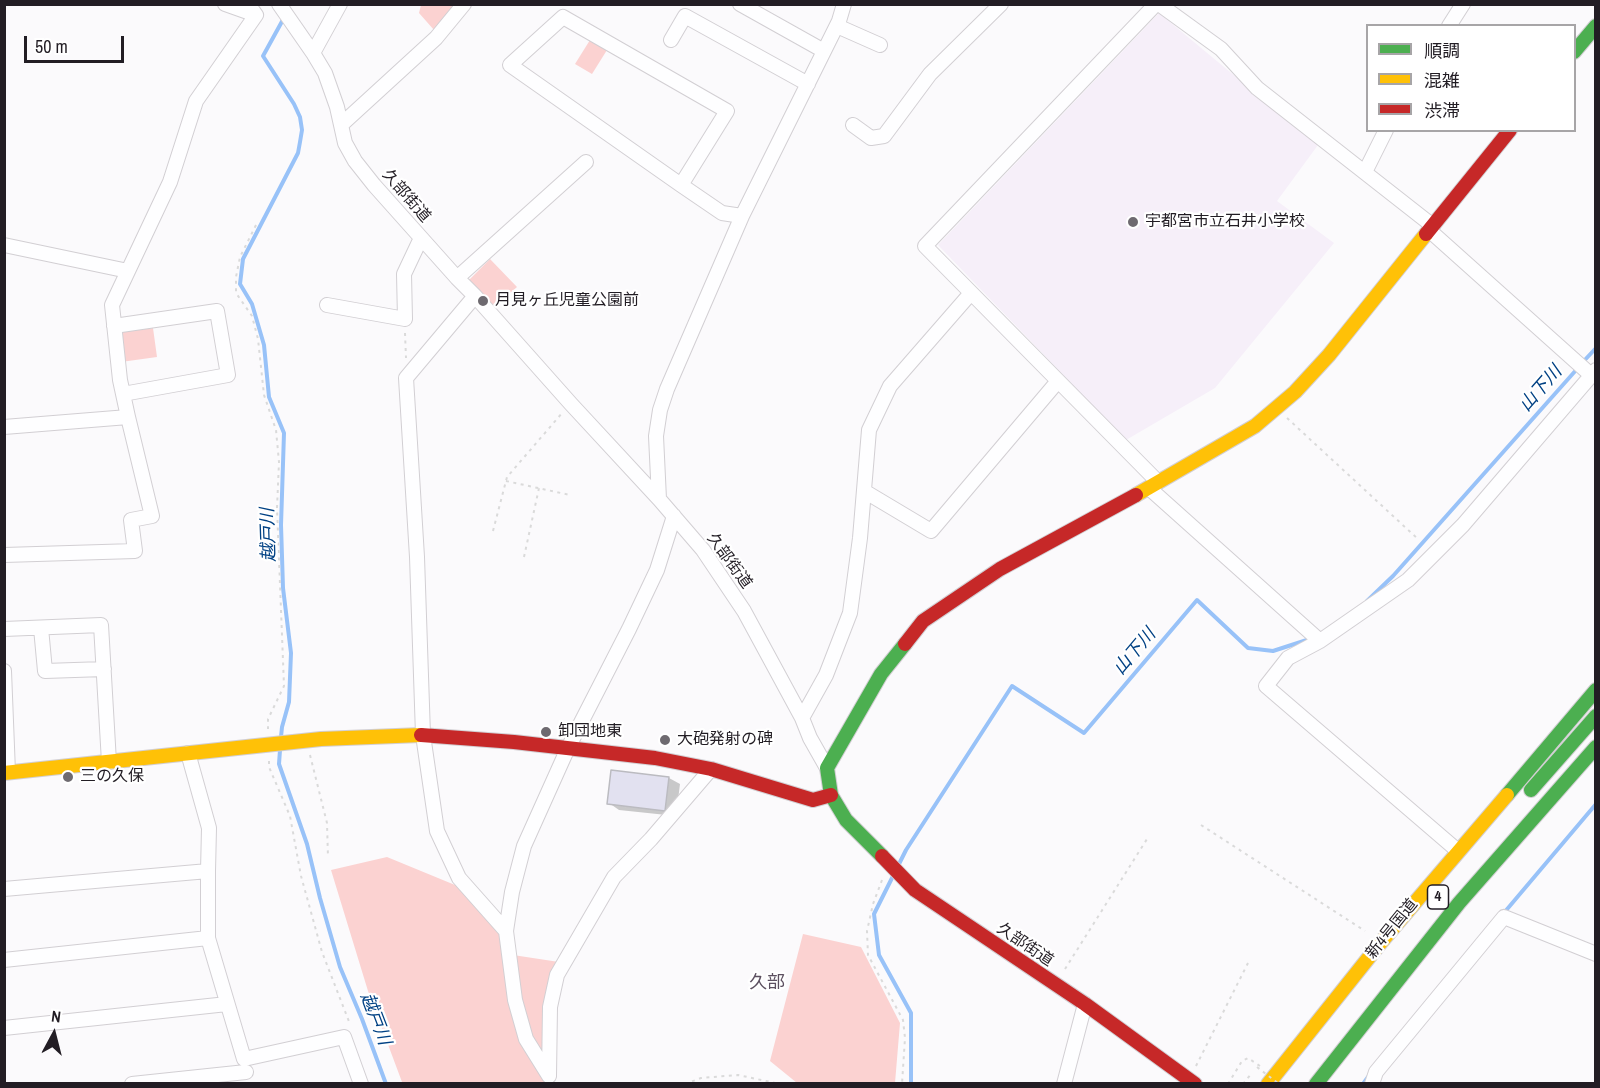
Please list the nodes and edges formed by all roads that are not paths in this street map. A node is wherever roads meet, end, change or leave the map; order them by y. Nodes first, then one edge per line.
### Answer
1 (225, 4) edge
2 (340, 4) edge
3 (464, 4) edge
4 (740, 4) edge
5 (844, 4) edge
6 (1001, 4) edge
7 (1158, 4) edge
8 (1463, 4) edge
9 (280, 7) edge
10 (252, 10) edge
11 (1450, 24) edge
12 (837, 26) junction
13 (1596, 26) edge
14 (671, 40) dead end
15 (880, 45) dead end
16 (824, 51) junction
17 (1576, 51) edge
18 (314, 53) junction
19 (808, 84) junction
20 (342, 124) junction
21 (853, 125) dead end
22 (1385, 132) edge
23 (1508, 132) edge
24 (586, 162) dead end
25 (1365, 172) junction
26 (681, 185) junction
27 (742, 216) junction
28 (1431, 228) junction
29 (421, 238) junction
30 (4, 245) edge
31 (128, 272) junction
32 (457, 278) junction
33 (971, 293) junction
34 (475, 296) junction
35 (327, 305) dead end
36 (114, 326) junction
37 (1593, 373) edge
38 (1058, 381) junction
39 (123, 393) junction
40 (128, 417) junction
41 (4, 427) edge
42 (1153, 485) junction
43 (864, 491) junction
44 (659, 499) junction
45 (674, 516) junction
46 (4, 555) edge
47 (41, 627) junction
48 (4, 629) edge
49 (1320, 641) junction
50 (104, 669) junction
51 (4, 671) edge
52 (1596, 690) edge
53 (1596, 716) edge
54 (802, 718) junction
55 (423, 735) junction
56 (1596, 747) edge
57 (568, 748) junction
58 (188, 753) junction
59 (109, 762) junction
60 (826, 768) junction
61 (711, 769) junction
62 (6, 772) edge
63 (831, 795) junction
64 (1520, 802) dead end
65 (1458, 851) junction
66 (208, 871) junction
67 (4, 889) edge
68 (506, 931) junction
69 (208, 938) junction
70 (1596, 954) edge
71 (4, 960) edge
72 (227, 1004) junction
73 (1085, 1004) junction
74 (4, 1028) edge
75 (1373, 1034) dead end
76 (246, 1072) edge
77 (1266, 1077) edge
78 (550, 1080) edge
79 (1192, 1081) edge
80 (132, 1083) edge
81 (361, 1083) edge
82 (1064, 1083) edge
83 (1316, 1083) edge
84 (1333, 1083) edge
85 (1372, 1083) edge

1 - 10 street
2 - 18 street
3 - 20 street
4 - 16 street
5 - 12 street
6 - 21 street
7 - 25 street
7 - 33 street
8 - 11 street
9 - 18 street, 久部街道
10 - 31 street
12 - 15 street
12 - 16 street
13 - 17 main road
14 - 19 street
16 - 19 street
18 - 20 street, 久部街道
19 - 27 street
20 - 29 street, 久部街道
22 - 25 street
23 - 28 main road
24 - 32 street
25 - 28 street
26 - 26 street
26 - 27 street
27 - 44 street
28 - 37 street
28 - 42 main road
29 - 32 street, 久部街道
29 - 35 street
30 - 31 street
31 - 36 street
32 - 34 street, 久部街道
33 - 38 street
33 - 43 street
34 - 44 street, 久部街道
34 - 55 street
36 - 39 street
36 - 39 street
37 - 49 street
38 - 42 street
38 - 43 street
39 - 40 street
40 - 41 street
40 - 46 street
42 - 49 street
42 - 60 main road
43 - 54 street
44 - 45 street, 久部街道
45 - 54 street, 久部街道
45 - 57 street
47 - 48 street
47 - 50 street
47 - 50 street
49 - 65 street
50 - 59 street
51 - 62 street
52 - 65 main road
53 - 64 main road
54 - 60 street, 久部街道
55 - 57 main road
55 - 58 main road
55 - 68 street
56 - 83 main road, 4
57 - 61 main road
57 - 68 street
58 - 59 main road
58 - 66 street
59 - 62 main road
60 - 63 main road, 久部街道
61 - 63 main road
61 - 78 street
63 - 73 main road, 久部街道
65 - 77 main road
66 - 67 street
66 - 69 street
68 - 78 street
69 - 71 street
69 - 72 street
70 - 85 street
72 - 74 street
72 - 76 street
73 - 79 main road, 久部街道
73 - 82 street
75 - 84 main road
76 - 80 street
76 - 81 street

